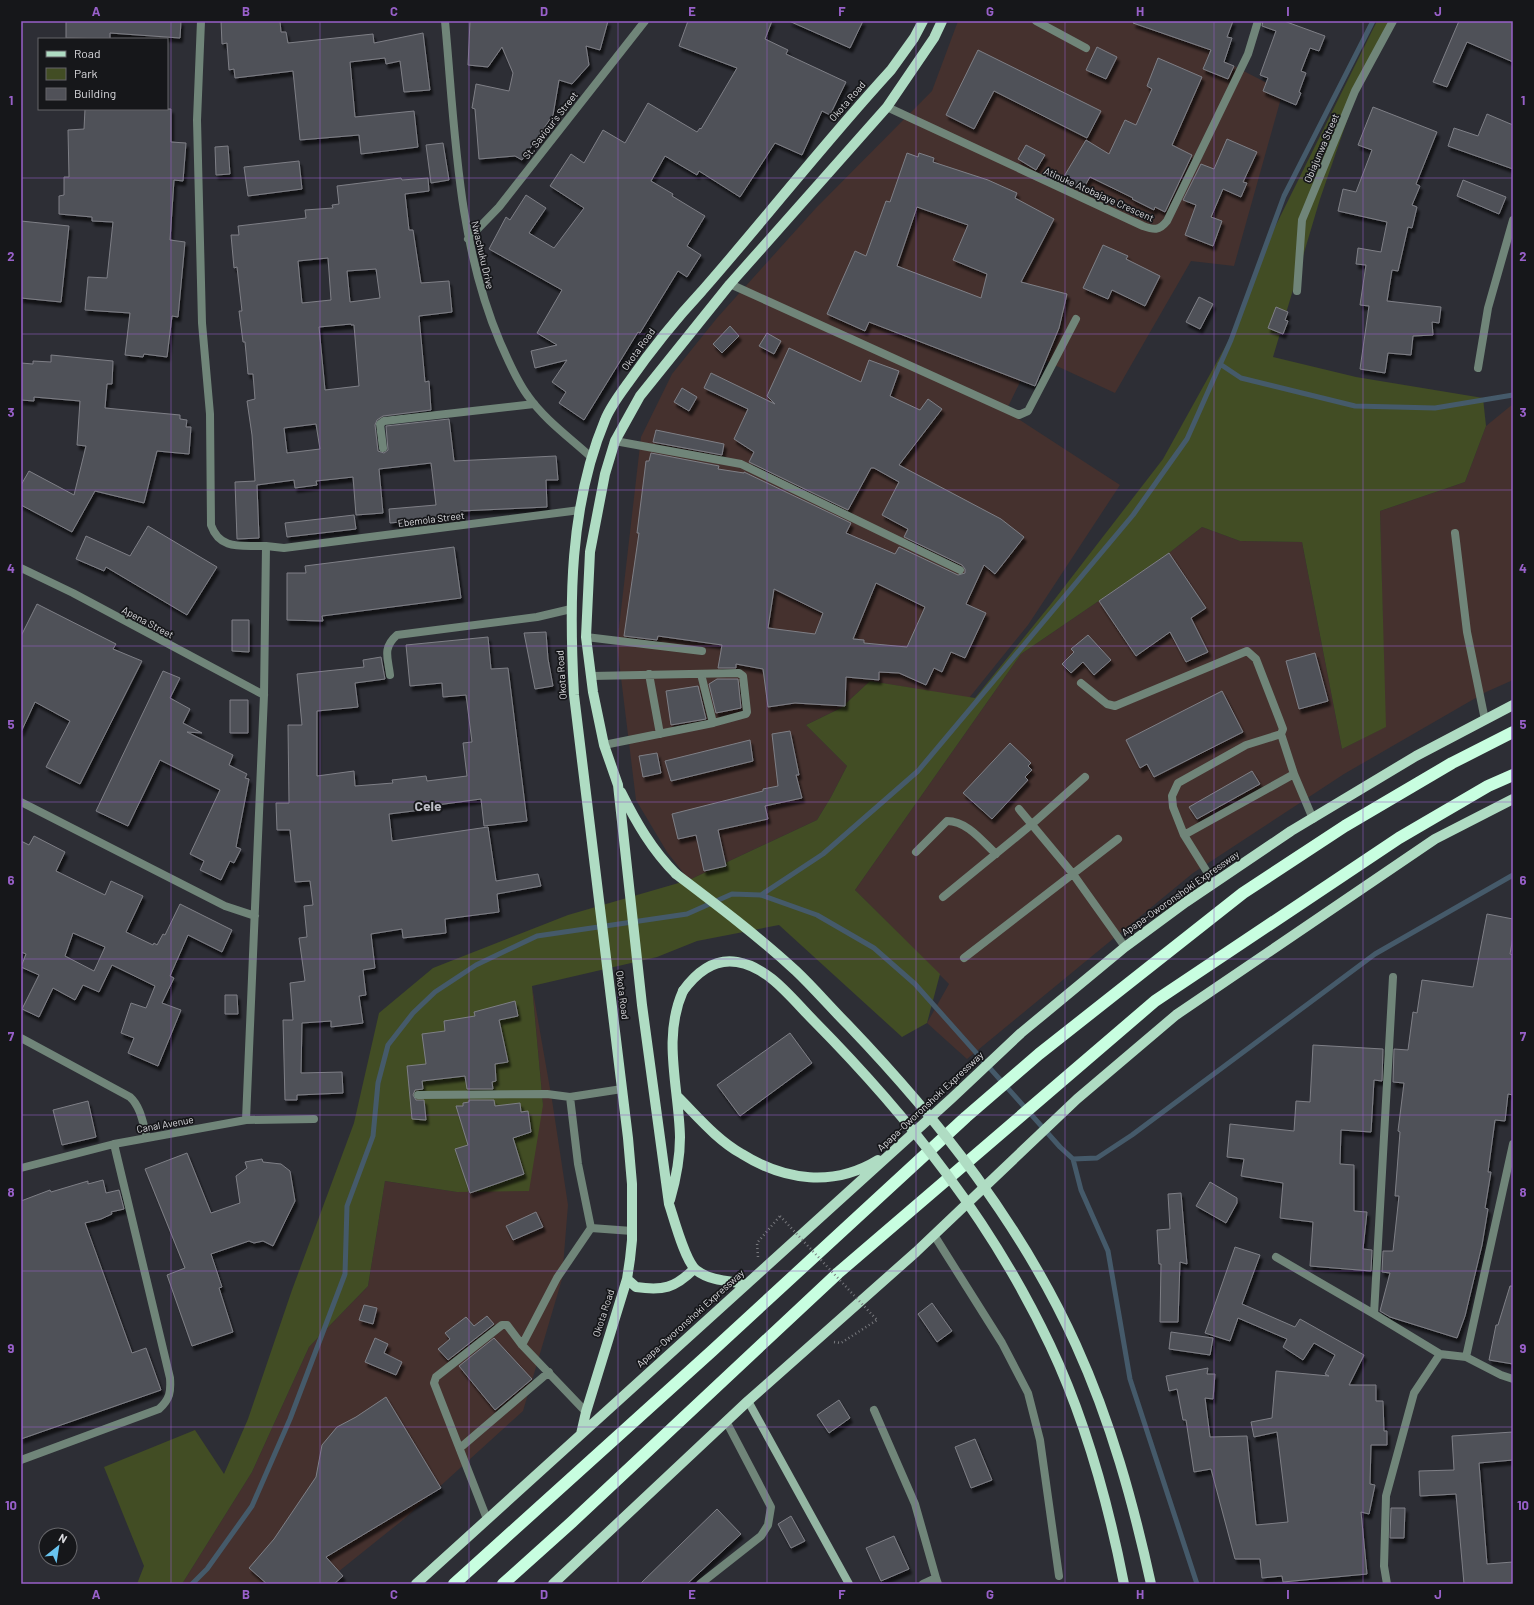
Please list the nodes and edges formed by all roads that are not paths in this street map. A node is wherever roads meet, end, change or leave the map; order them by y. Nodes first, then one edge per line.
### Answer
1 (201, 21) edge
2 (445, 21) edge
3 (645, 21) edge
4 (923, 21) edge
5 (942, 21) edge
6 (1036, 21) edge
7 (1258, 21) edge
8 (1393, 21) edge
9 (1086, 48) dead end
10 (887, 107) junction
11 (798, 180) junction
12 (812, 191) junction
13 (1513, 220) edge
14 (468, 240) junction
15 (730, 284) junction
16 (1296, 291) dead end
17 (1076, 319) dead end
18 (1478, 368) dead end
19 (534, 404) junction
20 (615, 441) junction
21 (383, 448) dead end
22 (591, 457) junction
23 (580, 510) junction
24 (1455, 533) dead end
25 (266, 546) junction
26 (21, 568) edge
27 (960, 570) dead end
28 (571, 609) junction
29 (586, 637) junction
30 (702, 651) dead end
31 (649, 674) junction
32 (701, 674) junction
33 (390, 675) dead end
34 (592, 676) junction
35 (1081, 683) dead end
36 (593, 692) junction
37 (264, 695) junction
38 (574, 695) junction
39 (1513, 705) edge
40 (1485, 720) junction
41 (713, 723) junction
42 (1513, 732) edge
43 (660, 734) junction
44 (1281, 734) junction
45 (604, 745) junction
46 (1294, 774) junction
47 (1513, 775) edge
48 (1085, 777) dead end
49 (618, 785) junction
50 (1513, 799) edge
51 (21, 802) edge
52 (1019, 809) dead end
53 (1313, 819) junction
54 (1031, 825) junction
55 (1184, 835) junction
56 (1118, 839) dead end
57 (916, 852) dead end
58 (996, 854) junction
59 (1072, 874) junction
60 (1214, 883) junction
61 (943, 897) dead end
62 (255, 916) junction
63 (1125, 947) junction
64 (964, 958) dead end
65 (1393, 977) dead end
66 (21, 1038) edge
67 (622, 1089) junction
68 (418, 1095) dead end
69 (570, 1097) junction
70 (678, 1097) junction
71 (314, 1119) dead end
72 (246, 1120) junction
73 (147, 1137) junction
74 (907, 1138) junction
75 (114, 1144) junction
76 (1513, 1144) edge
77 (21, 1168) edge
78 (669, 1204) junction
79 (591, 1228) junction
80 (632, 1231) junction
81 (934, 1235) junction
82 (1276, 1258) dead end
83 (694, 1268) junction
84 (627, 1279) junction
85 (746, 1284) junction
86 (1374, 1314) junction
87 (522, 1345) junction
88 (1440, 1354) junction
89 (1466, 1357) junction
90 (549, 1372) junction
91 (1513, 1379) edge
92 (748, 1401) junction
93 (874, 1410) dead end
94 (586, 1412) junction
95 (726, 1421) junction
96 (581, 1434) junction
97 (460, 1448) junction
98 (21, 1460) edge
99 (487, 1519) junction
100 (1059, 1576) dead end
101 (937, 1581) edge
102 (416, 1584) edge
103 (454, 1584) edge
104 (503, 1584) edge
105 (553, 1584) edge
106 (700, 1584) edge
107 (849, 1584) edge
108 (923, 1584) edge
109 (1124, 1584) edge
110 (1151, 1584) edge
111 (1387, 1584) edge

1 - 25 street, Ebemola Street
2 - 14 street, Nwachuku Drive
3 - 14 street, St. Saviour's Street
4 - 11 main road, Okota Road
5 - 10 main road, Okota Road
6 - 9 street
7 - 10 street, Atinuke Atobajaye Crescent
8 - 16 street, Obiajunwa Street
10 - 12 main road, Okota Road
11 - 12 main road
11 - 22 main road, Okota Road
12 - 15 main road, Okota Road
13 - 18 street
14 - 19 street, Nwachuku Drive
15 - 17 street
15 - 20 main road, Okota Road
19 - 21 street
19 - 22 street, Nwachuku Drive
20 - 27 street
20 - 29 main road, Okota Road
22 - 23 main road, Okota Road
23 - 25 street, Ebemola Street
23 - 28 main road, Okota Road
24 - 40 street
25 - 37 street
26 - 37 street, Apena Street
28 - 33 street
28 - 38 main road, Okota Road
29 - 30 street
29 - 34 main road, Okota Road
31 - 32 street
31 - 34 street
31 - 43 street
32 - 41 street
32 - 41 street
34 - 36 main road, Okota Road
35 - 44 street
36 - 38 main road
36 - 45 main road, Okota Road
37 - 62 street
38 - 67 main road, Okota Road
39 - 40 main road, Apapa-Oworonshoki Expressway
40 - 53 main road, Apapa-Oworonshoki Expressway
41 - 43 street
42 - 103 highway
43 - 45 street
44 - 46 street
44 - 55 street
45 - 49 main road, Okota Road
46 - 53 street
46 - 55 street
47 - 104 highway
48 - 54 street
49 - 78 main road, Okota Road
49 - 110 main road, bridge
50 - 81 main road
51 - 62 street
52 - 54 street
53 - 60 main road, Apapa-Oworonshoki Expressway
54 - 58 street
54 - 59 street
55 - 60 street
56 - 59 street
57 - 58 street
58 - 61 street
59 - 63 street
59 - 64 street
60 - 63 main road, Apapa-Oworonshoki Expressway
62 - 72 street
63 - 74 main road, Apapa-Oworonshoki Expressway
65 - 86 street
66 - 73 street
67 - 69 street
67 - 80 main road, Okota Road
68 - 69 street
69 - 79 street
70 - 74 main road
70 - 78 main road
70 - 109 main road, bridge
71 - 72 street, Canal Avenue
72 - 73 street, Canal Avenue
73 - 75 street, Canal Avenue
74 - 85 main road, Apapa-Oworonshoki Expressway
75 - 77 street, Canal Avenue
75 - 98 street
76 - 89 street
78 - 83 main road, Okota Road
79 - 80 street
79 - 87 street
80 - 84 main road, Okota Road
81 - 92 main road
81 - 100 street
82 - 86 street
83 - 84 main road
83 - 85 main road
84 - 94 main road, Okota Road
85 - 96 main road, Apapa-Oworonshoki Expressway
86 - 88 street
87 - 90 street
87 - 97 street
88 - 89 street
88 - 111 street
89 - 91 street
90 - 94 street
90 - 97 street
92 - 95 main road
92 - 107 main road
93 - 101 street
94 - 96 main road, Okota Road
95 - 105 main road
95 - 106 street
96 - 99 main road, Apapa-Oworonshoki Expressway
97 - 99 street
99 - 102 main road, Apapa-Oworonshoki Expressway
101 - 108 street

